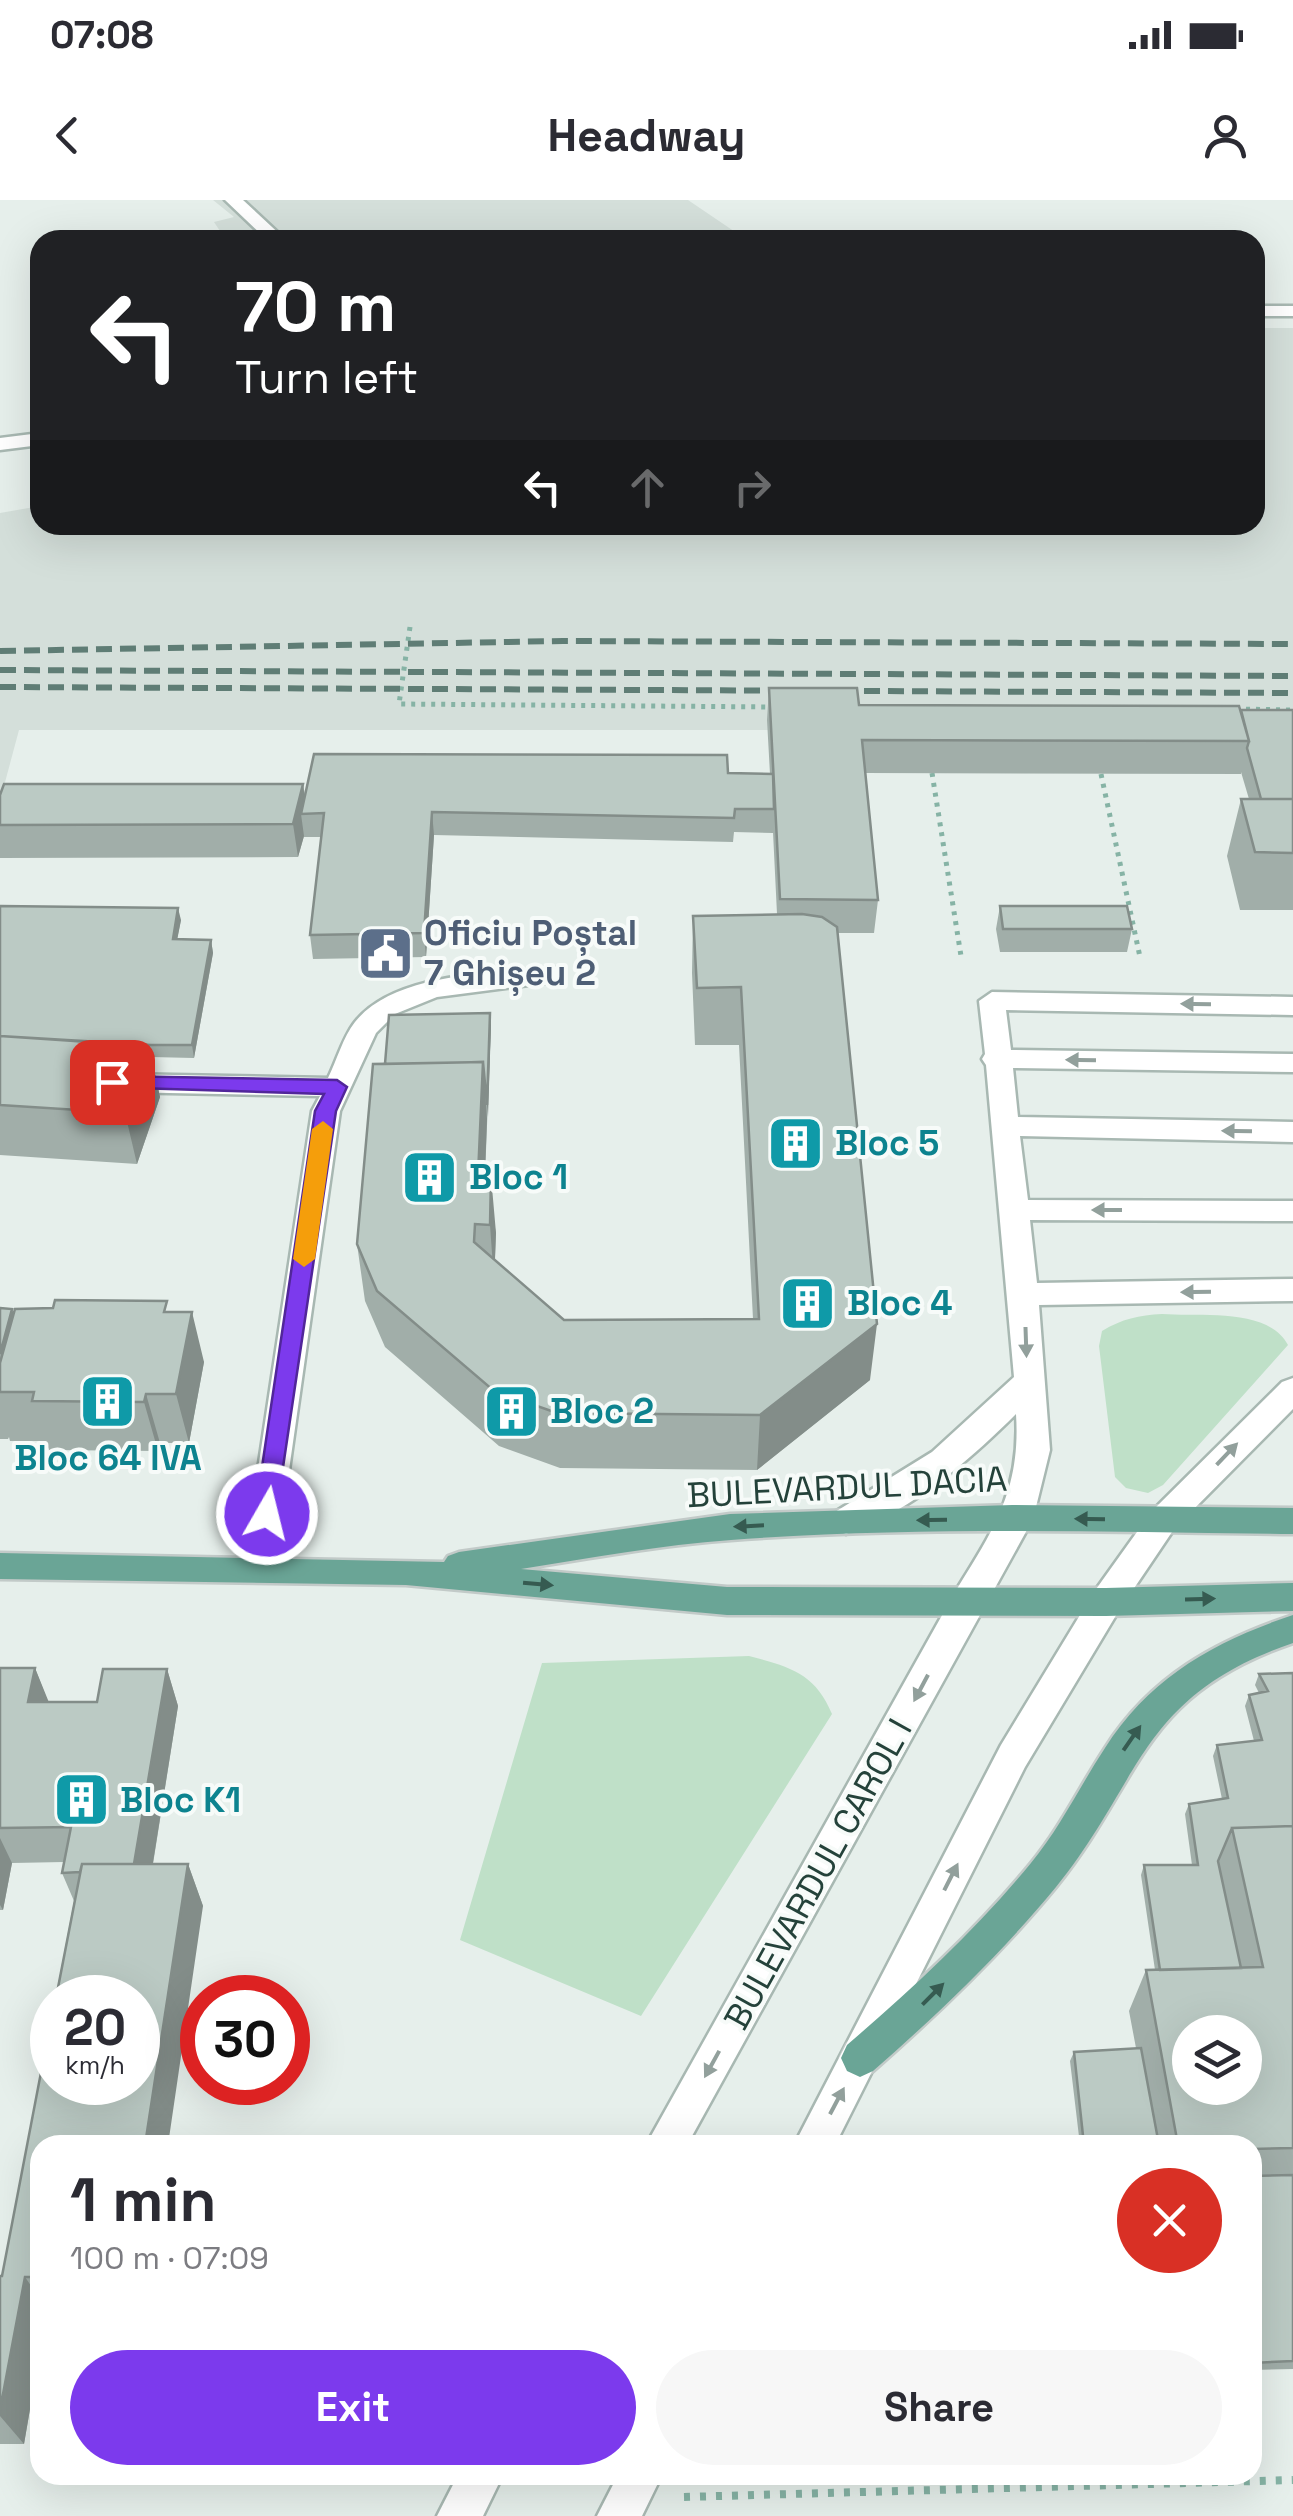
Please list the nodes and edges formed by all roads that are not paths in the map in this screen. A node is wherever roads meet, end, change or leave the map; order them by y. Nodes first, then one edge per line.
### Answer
1 (234, 200) edge
2 (266, 230) edge
3 (1265, 311) edge
4 (1293, 311) edge
5 (30, 440) edge
6 (0, 444) edge
7 (551, 975) dead end
8 (1293, 1006) edge
9 (996, 1059) junction
10 (1293, 1062) edge
11 (99, 1082) edge
12 (337, 1087) junction
13 (1006, 1126) junction
14 (1293, 1132) edge
15 (1015, 1210) junction
16 (1293, 1211) edge
17 (1293, 1290) edge
18 (1024, 1294) junction
19 (1027, 1383) junction
20 (1293, 1390) edge
21 (1017, 1519) junction
22 (1164, 1520) junction
23 (846, 1521) junction
24 (1293, 1521) edge
25 (0, 1566) edge
26 (259, 1569) junction
27 (406, 1572) junction
28 (1293, 1596) edge
29 (966, 1602) junction
30 (1106, 1602) junction
31 (1293, 1629) edge
32 (860, 2058) junction
33 (672, 2135) edge
34 (819, 2135) edge
35 (476, 2485) edge
36 (459, 2516) edge

1 - 2 street
3 - 4 street
5 - 6 street
7 - 12 street
8 -> 9 street, BULEVARDUL CAROL I
10 -> 9 street
9 - 13 street, BULEVARDUL CAROL I
11 - 12 street
12 - 26 street
14 -> 13 street
13 - 15 street, BULEVARDUL CAROL I
16 -> 15 street
15 - 18 street, BULEVARDUL CAROL I
17 -> 18 street
18 -> 19 street, BULEVARDUL CAROL I
19 - 21 street, BULEVARDUL CAROL I
19 - 23 street
22 -> 20 street
22 -> 21 main road, BULEVARDUL DACIA
21 -> 23 main road, BULEVARDUL DACIA
21 - 29 street, BULEVARDUL CAROL I
22 - 24 main road, BULEVARDUL DACIA
22 - 30 street
23 -> 27 main road, BULEVARDUL DACIA
25 - 26 main road, BULEVARDUL DACIA
26 - 27 main road, BULEVARDUL DACIA
27 -> 29 main road, BULEVARDUL DACIA
30 -> 28 main road, BULEVARDUL DACIA
29 - 30 main road, BULEVARDUL DACIA
29 -> 33 street, BULEVARDUL CAROL I
32 -> 30 street
32 -> 31 main road
34 -> 32 street
35 - 36 street

